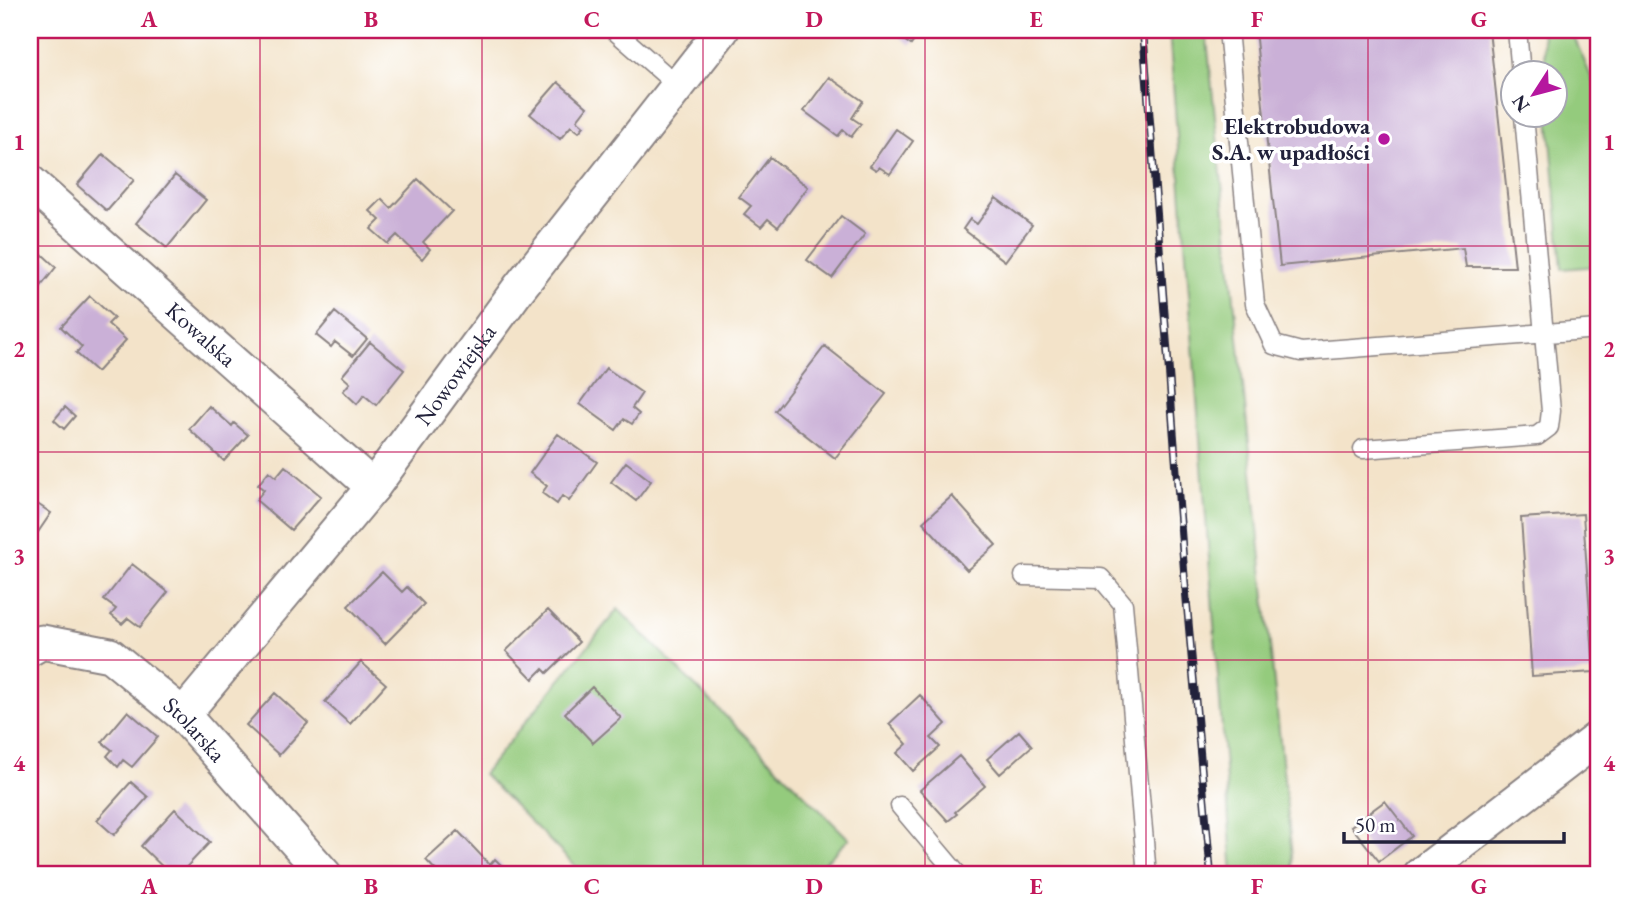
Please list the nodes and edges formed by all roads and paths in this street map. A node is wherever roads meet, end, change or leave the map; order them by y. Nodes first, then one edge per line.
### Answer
1 (614, 30) edge
2 (722, 30) edge
3 (1228, 30) edge
4 (1517, 30) edge
5 (1520, 60) edge
6 (678, 86) junction
7 (1525, 130) edge
8 (30, 182) edge
9 (1598, 329) edge
10 (1543, 333) junction
11 (1363, 449) dead end
12 (373, 487) junction
13 (1024, 576) dead end
14 (30, 649) edge
15 (183, 715) junction
16 (1598, 738) edge
17 (900, 806) dead end
18 (325, 875) edge
19 (958, 875) edge
20 (1147, 875) edge
21 (1420, 875) edge

1 - 6 lane
2 - 6 street, Nowowiejska
3 - 10 lane
4 - 5 lane
6 - 12 street, Nowowiejska
7 - 10 lane
8 - 12 street, Kowalska
9 - 10 lane
10 - 11 lane
12 - 15 street, Nowowiejska
13 - 20 lane
14 - 15 street, Stolarska
15 - 18 street, Stolarska
16 - 21 street
17 - 19 lane

